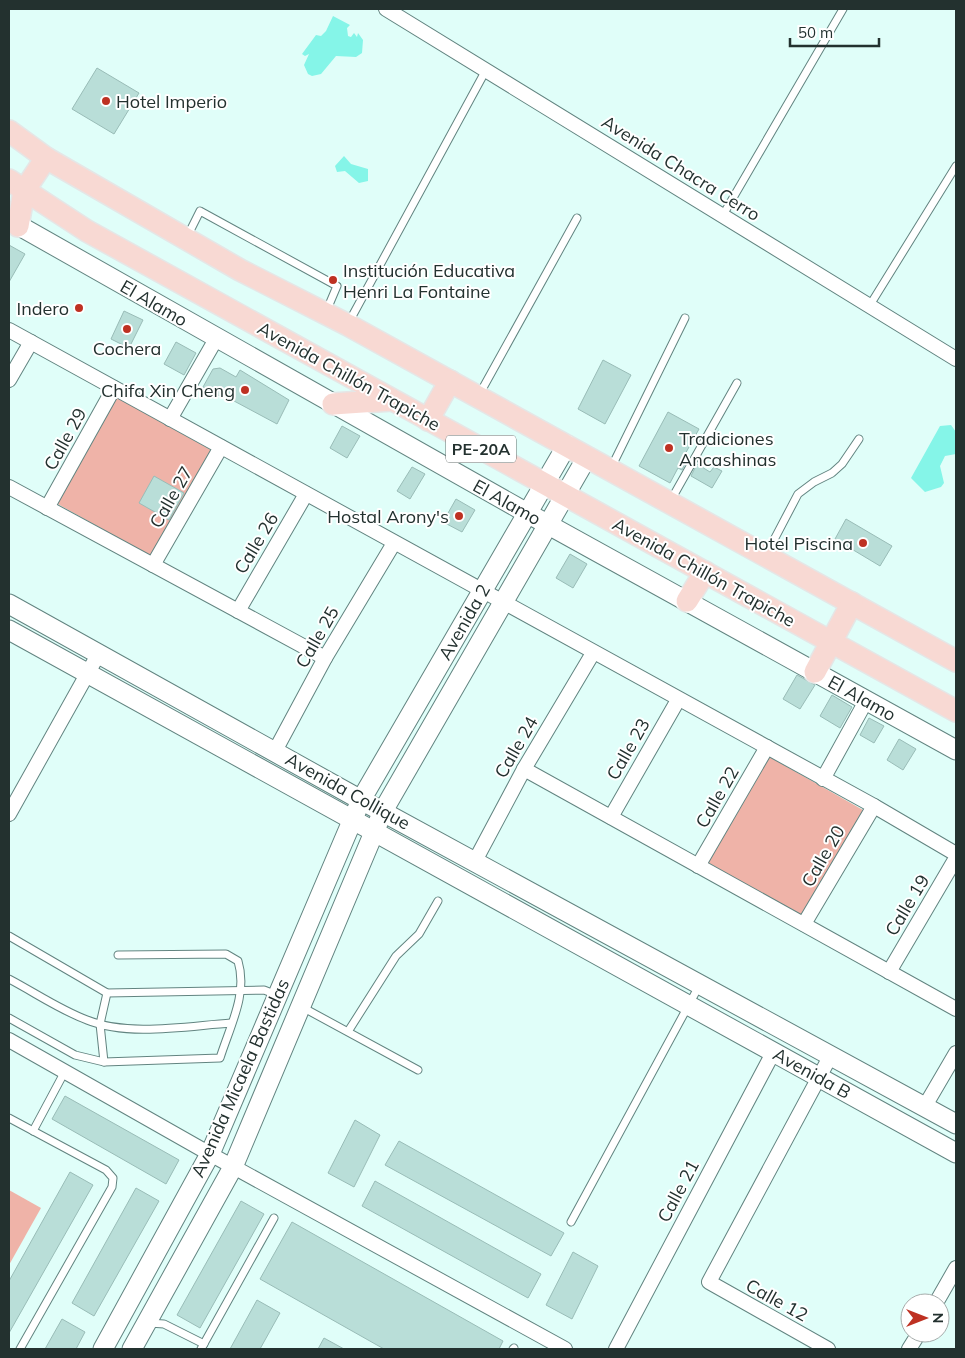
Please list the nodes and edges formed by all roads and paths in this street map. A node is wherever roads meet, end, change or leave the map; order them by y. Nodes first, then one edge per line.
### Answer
1 (386, 9) edge
2 (843, 9) edge
3 (486, 70) junction
4 (9, 131) edge
5 (46, 158) junction
6 (956, 166) edge
7 (16, 185) edge
8 (723, 215) junction
9 (576, 218) dead end
10 (14, 223) edge
11 (186, 240) junction
12 (870, 305) junction
13 (325, 315) junction
14 (685, 318) dead end
15 (348, 325) junction
16 (9, 330) edge
17 (216, 338) junction
18 (31, 342) junction
19 (956, 359) edge
20 (9, 380) edge
21 (450, 381) junction
22 (737, 383) dead end
23 (114, 388) junction
24 (478, 397) junction
25 (392, 400) junction
26 (332, 404) junction
27 (170, 419) junction
28 (428, 420) junction
29 (859, 439) dead end
30 (567, 445) junction
31 (221, 447) junction
32 (587, 457) junction
33 (611, 470) junction
34 (544, 484) junction
35 (9, 487) edge
36 (306, 494) junction
37 (565, 495) junction
38 (670, 502) junction
39 (48, 508) junction
40 (527, 513) junction
41 (548, 524) junction
42 (394, 543) junction
43 (766, 555) junction
44 (153, 565) junction
45 (705, 572) junction
46 (482, 591) junction
47 (687, 601) junction
48 (502, 603) junction
49 (852, 603) junction
50 (9, 604) edge
51 (238, 611) junction
52 (9, 630) edge
53 (831, 642) junction
54 (593, 653) junction
55 (99, 654) junction
56 (325, 658) junction
57 (956, 661) edge
58 (815, 672) junction
59 (88, 674) junction
60 (678, 700) junction
61 (866, 700) junction
62 (956, 711) edge
63 (767, 747) junction
64 (956, 750) edge
65 (275, 751) junction
66 (524, 769) junction
67 (823, 778) junction
68 (361, 800) junction
69 (874, 806) junction
70 (382, 811) junction
71 (9, 814) edge
72 (611, 817) junction
73 (351, 820) junction
74 (372, 832) junction
75 (956, 854) edge
76 (956, 858) edge
77 (475, 861) junction
78 (698, 866) junction
79 (325, 885) junction
80 (347, 891) junction
81 (438, 901) dead end
82 (804, 924) junction
83 (9, 936) edge
84 (118, 955) dead end
85 (889, 972) junction
86 (9, 979) edge
87 (694, 979) junction
88 (242, 992) junction
89 (107, 993) junction
90 (278, 996) junction
91 (300, 1006) junction
92 (690, 1006) junction
93 (956, 1009) edge
94 (9, 1018) edge
95 (231, 1023) junction
96 (100, 1024) junction
97 (349, 1030) junction
98 (9, 1040) edge
99 (774, 1051) junction
100 (956, 1053) edge
101 (831, 1055) junction
102 (104, 1062) junction
103 (418, 1070) dead end
104 (64, 1073) junction
105 (818, 1076) junction
106 (925, 1106) junction
107 (9, 1118) edge
108 (956, 1124) edge
109 (33, 1131) junction
110 (956, 1153) edge
111 (210, 1154) junction
112 (233, 1167) junction
113 (274, 1218) dead end
114 (571, 1222) dead end
115 (956, 1268) edge
116 (942, 1293) edge
117 (124, 1311) junction
118 (147, 1323) junction
119 (202, 1346) edge
120 (20, 1349) edge
121 (103, 1349) edge
122 (132, 1349) edge
123 (565, 1349) edge
124 (616, 1349) edge
125 (828, 1349) edge

1 - 3 street, Avenida Chacra Cerro
2 - 8 lane
3 - 8 street, Avenida Chacra Cerro
3 - 15 lane
4 - 5 main road, PE-20A
5 - 7 main road
5 - 11 main road, PE-20A
6 - 12 lane
7 - 10 main road
7 - 25 main road, Avenida Chillón Trapiche / PE-20A
8 - 12 street, Avenida Chacra Cerro
9 - 24 lane
10 - 17 street, El Alamo
11 - 13 main road, PE-20A
11 - 13 lane
12 - 19 street, Avenida Chacra Cerro
13 - 15 main road, PE-20A
14 - 33 lane
15 - 21 main road, PE-20A
16 - 18 street
17 - 26 street, El Alamo
17 - 27 street
18 - 20 street
18 - 23 street
21 - 24 main road, PE-20A
21 - 28 main road
22 - 38 lane
23 - 27 street
23 - 39 street, Calle 29
24 - 30 main road, PE-20A
25 - 26 main road
25 - 28 main road, Avenida Chillón Trapiche / PE-20A
26 - 40 street, El Alamo
27 - 31 street
28 - 34 main road, Avenida Chillón Trapiche / PE-20A
29 - 43 lane
30 - 32 main road, PE-20A
30 - 34 street, Avenida 2
31 - 36 street
31 - 44 street, Calle 27
32 - 33 main road, PE-20A
32 - 37 street, Avenida 2
33 - 38 main road, PE-20A
34 - 37 main road, Avenida Chillón Trapiche / PE-20A
34 - 40 street, Avenida 2
35 - 39 street
36 - 42 street
36 - 51 street, Calle 26
37 - 41 street, Avenida 2
37 - 45 main road, Avenida Chillón Trapiche / PE-20A
38 - 43 main road, PE-20A
39 - 44 street
40 - 41 street, El Alamo
40 - 46 street, Avenida 2
41 - 47 street, El Alamo
41 - 48 street, Avenida 2
42 - 46 street
42 - 56 street, Calle 25
43 - 49 main road, PE-20A
44 - 51 street
45 - 47 main road
45 - 53 main road, Avenida Chillón Trapiche / PE-20A
46 - 48 street
46 - 68 street, Avenida 2
47 - 58 street, El Alamo
48 - 54 street
48 - 70 street, Avenida 2
49 - 53 main road
49 - 57 main road, PE-20A
50 - 55 street, Avenida Collique
51 - 56 street
52 - 59 street, Avenida B
53 - 58 main road
53 - 62 main road, Avenida Chillón Trapiche / PE-20A
54 - 60 street
54 - 66 street, Calle 24
55 - 59 street
55 - 65 street, Avenida Collique
56 - 65 street, Calle 25
58 - 61 street, El Alamo
59 - 71 street
59 - 73 street, Avenida B
60 - 63 street
60 - 72 street, Calle 23
61 - 64 street, El Alamo
61 - 67 street
63 - 67 street
63 - 78 street, Calle 22
65 - 68 street, Avenida Collique
66 - 72 street
66 - 77 street, Calle 24
67 - 69 street
68 - 70 street, Avenida Collique
68 - 73 street, Avenida Micaela Bastidas
69 - 75 street
69 - 82 street, Calle 20
70 - 74 street, Avenida Micaela Bastidas
70 - 77 street, Avenida Collique
72 - 78 street
73 - 74 street, Avenida B
73 - 79 street, Avenida Micaela Bastidas
74 - 80 street, Avenida Micaela Bastidas
74 - 92 street, Avenida B
76 - 85 street, Calle 19
77 - 87 street, Avenida Collique
78 - 82 street
79 - 80 street
79 - 90 street, Avenida Micaela Bastidas
80 - 91 street, Avenida Micaela Bastidas
81 - 97 lane
82 - 85 street
83 - 89 lane
84 - 88 lane
85 - 93 street
86 - 96 lane
87 - 92 lane
87 - 101 street, Avenida B
88 - 89 lane
88 - 90 lane
88 - 95 lane
89 - 96 lane
90 - 91 street
90 - 111 street, Avenida Micaela Bastidas
91 - 97 lane
91 - 112 street, Avenida Micaela Bastidas
92 - 99 street, Avenida B
92 - 114 lane
94 - 102 lane
95 - 96 lane
95 - 102 lane
96 - 102 lane
97 - 103 lane
98 - 104 street
99 - 105 street, Avenida B
99 - 124 street, Calle 21
100 - 106 street
101 - 105 street
101 - 106 street, Avenida B
104 - 109 lane
104 - 111 street
105 - 110 street, Avenida B
105 - 125 street, Calle 12
106 - 108 street, Avenida B
107 - 109 lane
109 - 120 lane
111 - 112 street
111 - 117 street, Avenida Micaela Bastidas
112 - 118 street, Avenida Micaela Bastidas
112 - 123 street
113 - 119 lane
115 - 116 street
117 - 118 street
117 - 121 street, Avenida Micaela Bastidas
118 - 119 lane
118 - 122 street, Avenida Micaela Bastidas

